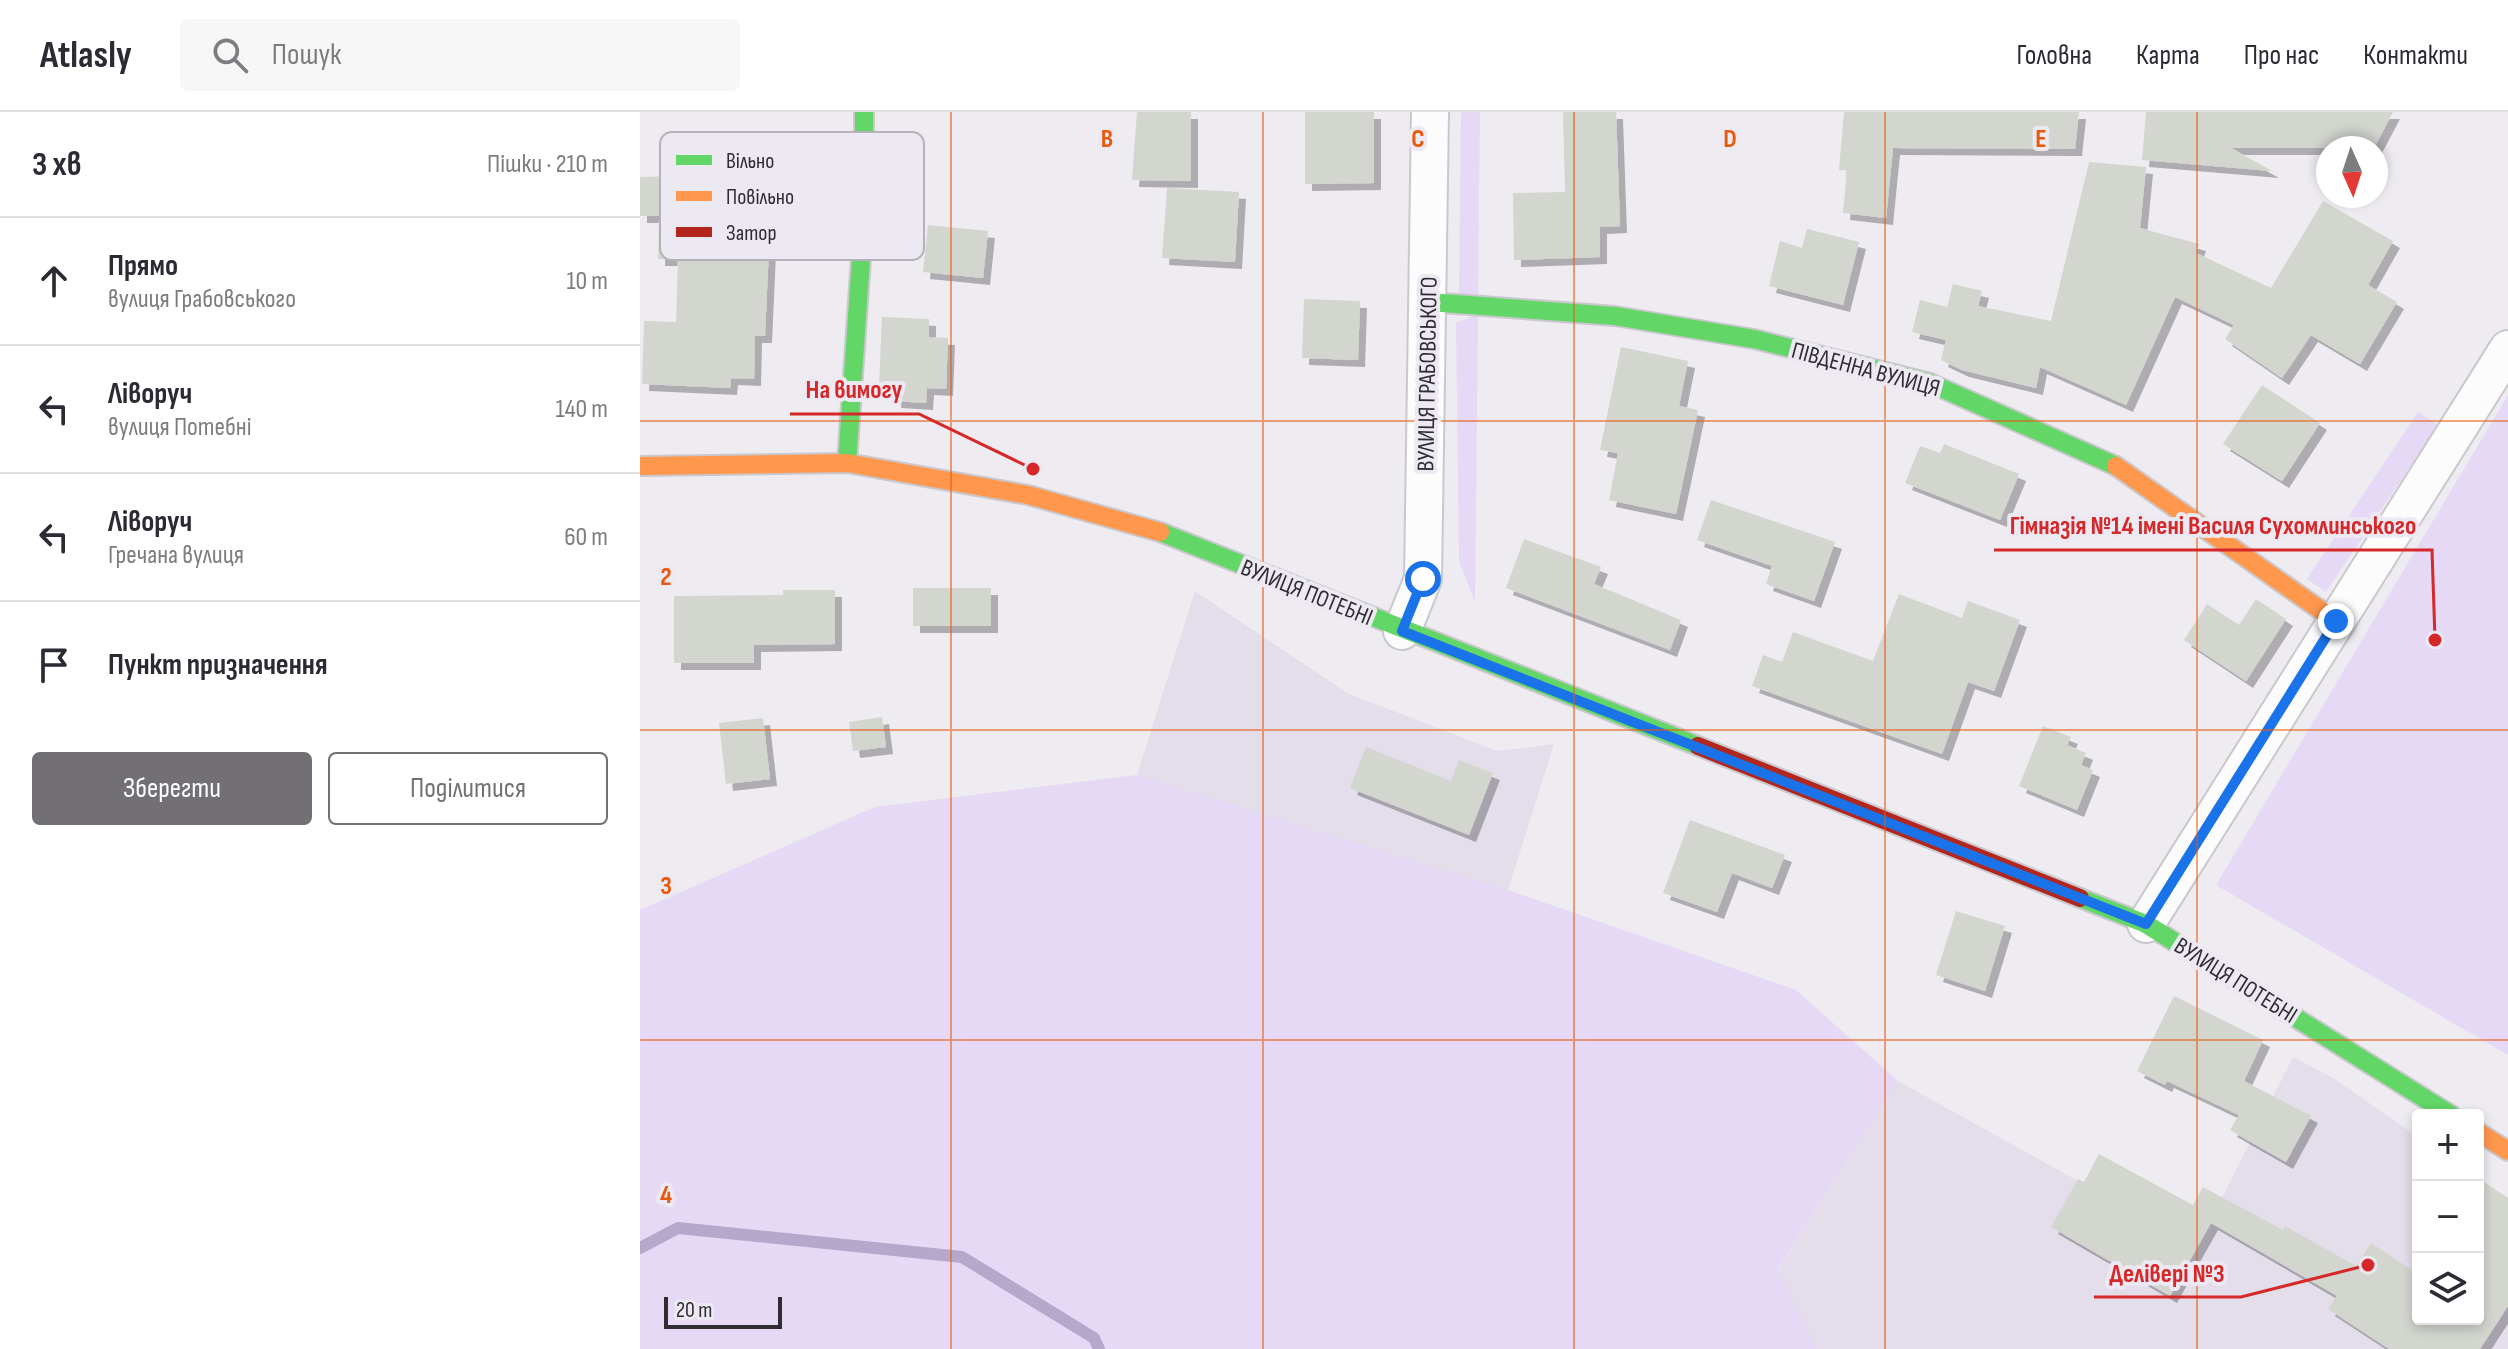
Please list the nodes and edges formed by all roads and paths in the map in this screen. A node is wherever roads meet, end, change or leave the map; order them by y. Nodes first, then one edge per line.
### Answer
1 (1430, 112) edge
2 (861, 260) edge
3 (1429, 302) junction
4 (2508, 349) edge
5 (847, 463) junction
6 (640, 466) edge
7 (2336, 621) junction
8 (1402, 631) junction
9 (2146, 924) junction
10 (2441, 1109) edge
11 (2484, 1136) edge
12 (2508, 1151) edge

1 - 3 street, ВУЛИЦЯ ГРАБОВСЬКОГО
2 - 5 street
3 - 7 street, ПІВДЕННА ВУЛИЦЯ
3 - 8 street, ВУЛИЦЯ ГРАБОВСЬКОГО
4 - 7 street
5 - 6 street, ВУЛИЦЯ ПОТЕБНІ
5 - 8 street, ВУЛИЦЯ ПОТЕБНІ
7 - 9 street
8 - 9 street, ВУЛИЦЯ ПОТЕБНІ
9 - 10 street, ВУЛИЦЯ ПОТЕБНІ
11 - 12 street

